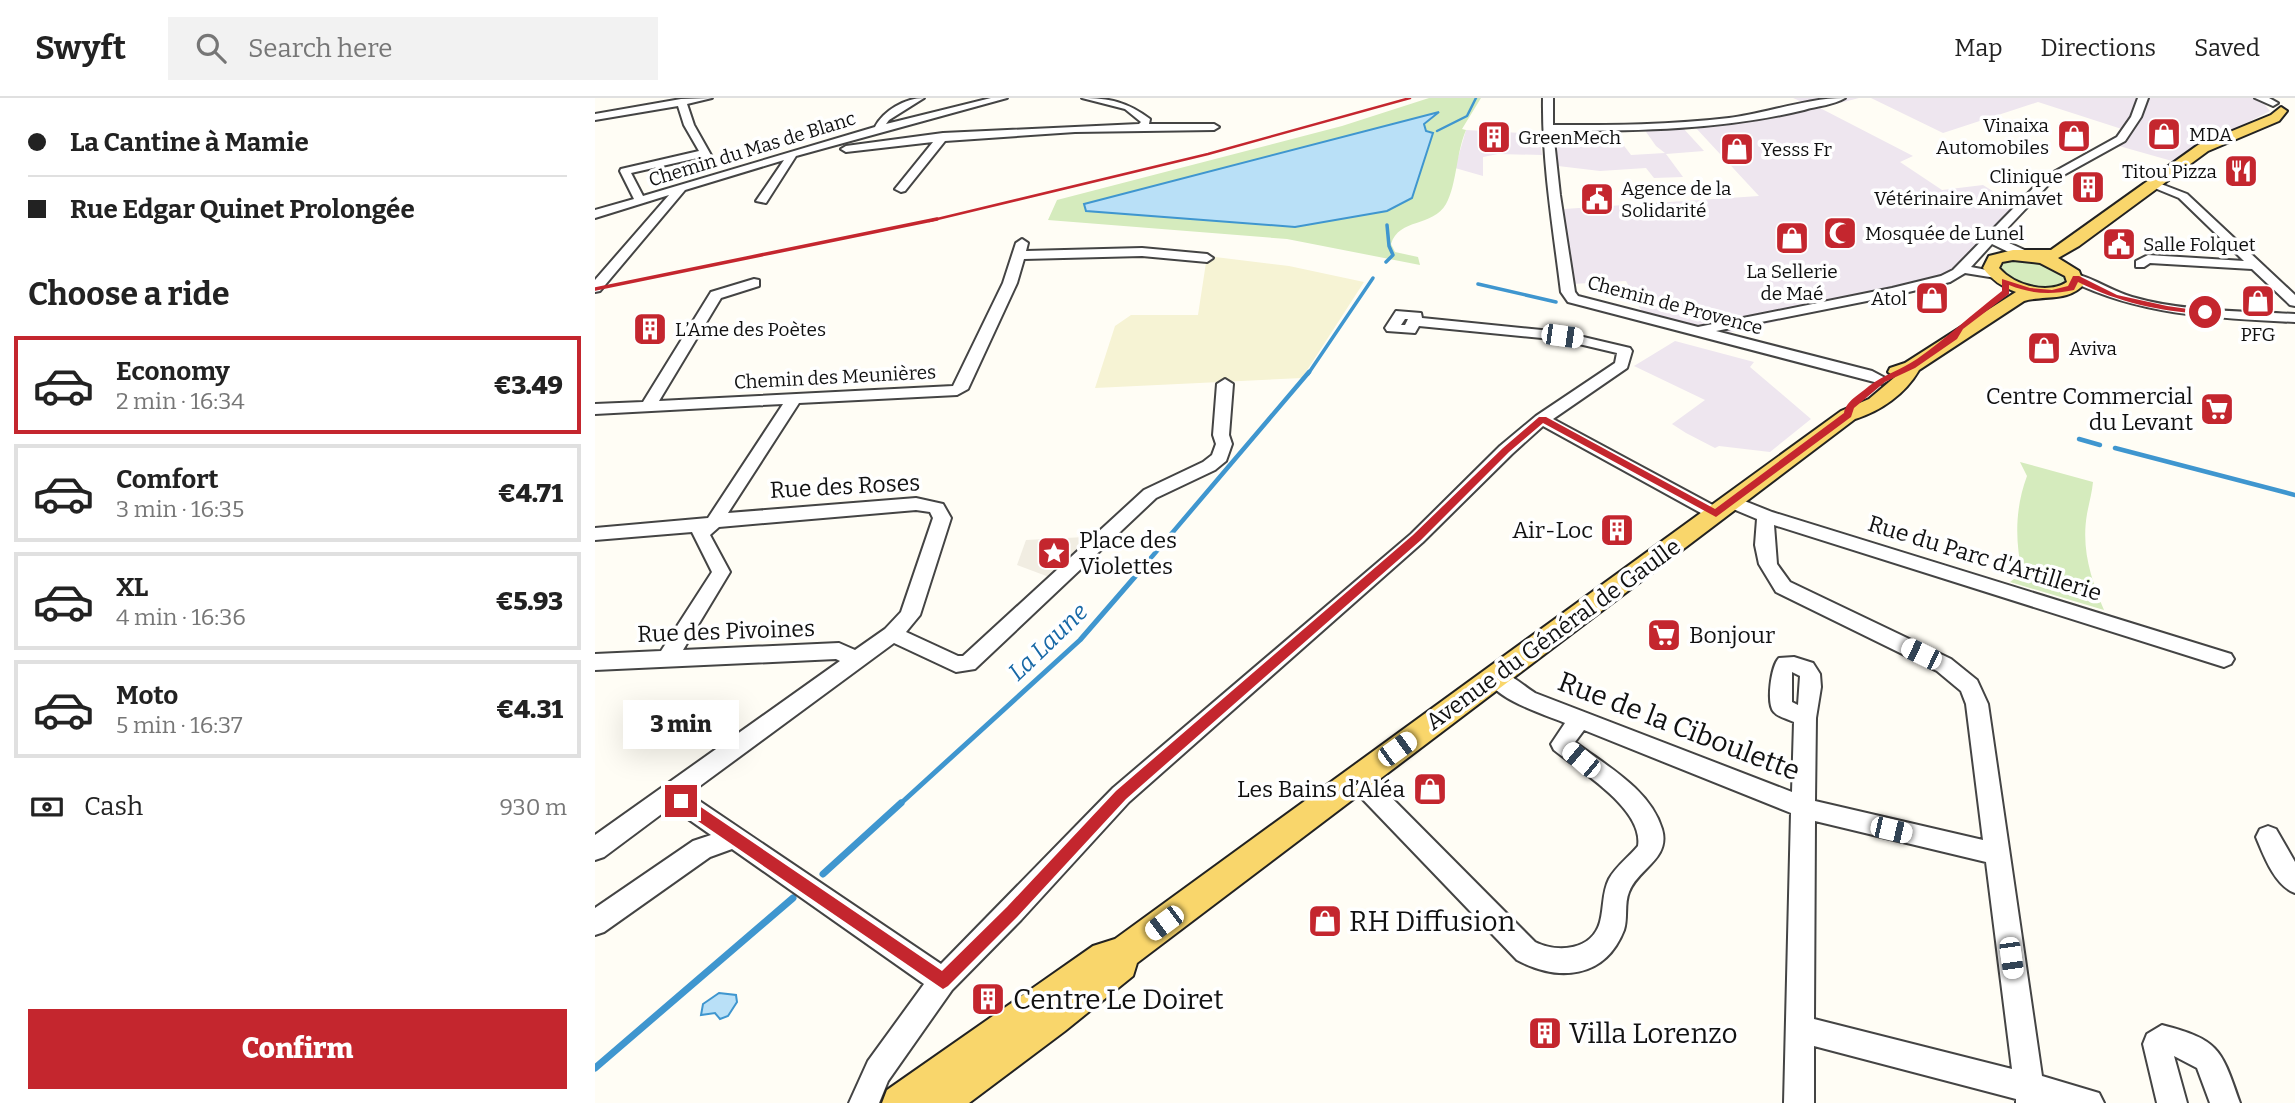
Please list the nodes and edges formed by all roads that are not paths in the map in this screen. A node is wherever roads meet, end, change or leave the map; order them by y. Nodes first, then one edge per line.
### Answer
1 (707, 98) edge
2 (919, 98) edge
3 (1002, 98) edge
4 (1087, 98) edge
5 (1548, 98) edge
6 (1840, 98) edge
7 (2143, 98) edge
8 (2260, 98) edge
9 (681, 102) junction
10 (2282, 111) edge
11 (595, 117) edge
12 (1143, 126) junction
13 (1214, 127) dead end
14 (1547, 128) junction
15 (882, 129) junction
16 (943, 136) junction
17 (705, 153) junction
18 (803, 153) junction
19 (791, 157) junction
20 (735, 172) junction
21 (2161, 187) junction
22 (681, 188) junction
23 (901, 189) dead end
24 (641, 200) junction
25 (762, 201) dead end
26 (595, 214) edge
27 (2030, 256) junction
28 (1207, 258) dead end
29 (1998, 260) junction
30 (2140, 264) dead end
31 (2256, 265) junction
32 (1968, 269) junction
33 (2073, 274) junction
34 (754, 283) dead end
35 (595, 288) edge
36 (2039, 291) junction
37 (2063, 291) junction
38 (2114, 297) junction
39 (2295, 302) edge
40 (2295, 318) edge
41 (1562, 320) dead end
42 (1414, 321) dead end
43 (1697, 331) junction
44 (1562, 336) junction
45 (1954, 337) junction
46 (1912, 366) junction
47 (1882, 380) junction
48 (1225, 384) dead end
49 (794, 398) junction
50 (648, 406) junction
51 (595, 409) edge
52 (1848, 415) junction
53 (1542, 419) junction
54 (1724, 508) junction
55 (714, 522) junction
56 (1765, 523) junction
57 (595, 534) edge
58 (893, 634) junction
59 (668, 657) junction
60 (2224, 659) dead end
61 (856, 660) junction
62 (595, 662) edge
63 (1496, 678) junction
64 (1580, 718) junction
65 (1805, 718) dead end
66 (1357, 778) junction
67 (671, 794) junction
68 (1803, 807) junction
69 (726, 832) junction
70 (2268, 837) dead end
71 (595, 849) edge
72 (1997, 854) junction
73 (2295, 881) edge
74 (595, 923) edge
75 (943, 981) junction
76 (1057, 1003) junction
77 (1800, 1029) junction
78 (2030, 1095) edge
79 (864, 1103) edge
80 (900, 1103) edge
81 (938, 1103) edge
82 (1799, 1103) edge
83 (2088, 1103) edge
84 (2172, 1103) edge
85 (2225, 1103) edge

1 - 9 street
2 - 15 street
3 - 15 street, Chemin du Mas de Blanc
4 - 12 street
5 - 14 street, Chemin de Provence
6 - 14 street
7 - 29 street
8 - 10 street
9 - 11 street
9 - 17 street
10 - 21 main road
10 - 27 main road
12 - 13 street
12 - 16 street
14 - 43 street, Chemin de Provence
15 - 18 street, Chemin du Mas de Blanc
16 - 18 street
16 - 23 street
17 - 20 street
17 - 24 street
18 - 19 street, Chemin du Mas de Blanc
19 - 20 street, Chemin du Mas de Blanc
19 - 25 street
20 - 22 street, Chemin du Mas de Blanc
21 - 31 street
21 - 33 main road
22 - 24 street, Chemin du Mas de Blanc
22 - 35 street
24 - 26 street, Chemin du Mas de Blanc
27 - 29 main road
27 - 33 main road
28 - 49 street, Chemin des Meunières
29 - 32 street
29 - 32 street
29 - 36 main road
29 - 45 main road
30 - 31 street
31 - 39 street
32 - 43 street
33 - 37 main road
33 - 38 street
34 - 50 street
36 - 37 main road
36 - 45 main road
37 - 38 street
38 - 40 street
41 - 44 street
42 - 44 street
43 - 47 street, Chemin de Provence
44 - 53 street
45 - 46 main road
46 - 47 main road, Avenue du Général de Gaulle
46 - 52 main road, Avenue du Général de Gaulle
47 - 52 main road, Avenue du Général de Gaulle
48 - 58 street
49 - 50 street, Chemin des Meunières
49 - 55 street
50 - 51 street, Chemin des Meunières
52 - 54 main road, Avenue du Général de Gaulle
53 - 54 street, Rue du Parc d'Artillerie
53 - 75 street
54 - 56 street, Rue du Parc d'Artillerie
54 - 63 main road, Avenue du Général de Gaulle
55 - 57 street, Rue des Roses
55 - 58 street, Rue des Roses
55 - 59 street
56 - 60 street, Rue du Parc d'Artillerie
56 - 72 street
58 - 61 street, Rue des Roses
59 - 61 street, Rue des Pivoines
59 - 62 street, Rue des Pivoines
61 - 67 street, Rue des Roses
63 - 64 street, Rue de la Ciboulette
63 - 66 main road, Avenue du Général de Gaulle
64 - 66 street
64 - 68 street, Rue de la Ciboulette
65 - 68 street
66 - 76 main road, Avenue du Général de Gaulle
67 - 69 street
67 - 71 street, Rue des Roses
68 - 72 street
68 - 77 street, Rue de la Ciboulette
69 - 74 street
69 - 75 street
70 - 73 street
72 - 78 street
75 - 79 street
76 - 80 main road, Avenue du Général de Gaulle
76 - 81 main road, Avenue du Général de Gaulle
77 - 78 street
77 - 82 street, Rue de la Ciboulette
78 - 83 street
84 - 85 street

